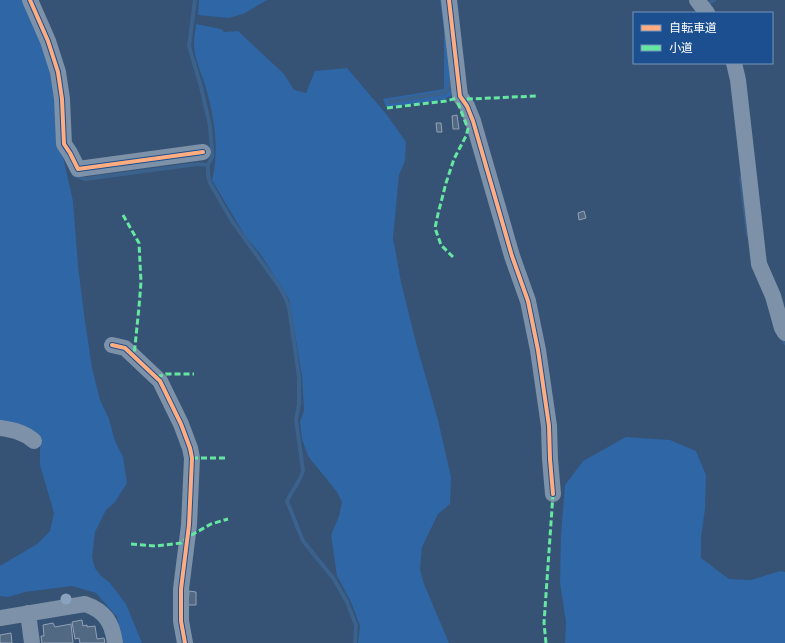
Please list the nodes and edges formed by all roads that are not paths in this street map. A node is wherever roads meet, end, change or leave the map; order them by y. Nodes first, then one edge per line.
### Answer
1 (30, 0) edge
2 (449, 0) edge
3 (697, 0) edge
4 (706, 12) edge
5 (734, 64) edge
6 (203, 152) dead end
7 (785, 333) edge
8 (112, 345) dead end
9 (0, 428) edge
10 (34, 441) dead end
11 (553, 494) dead end
12 (28, 613) junction
13 (0, 618) edge
14 (32, 643) edge
15 (115, 643) edge
16 (185, 643) edge

1 - 6 street
2 - 11 street
3 - 4 street
5 - 7 street
8 - 16 street
9 - 10 street
12 - 13 street
12 - 14 street
12 - 15 street

